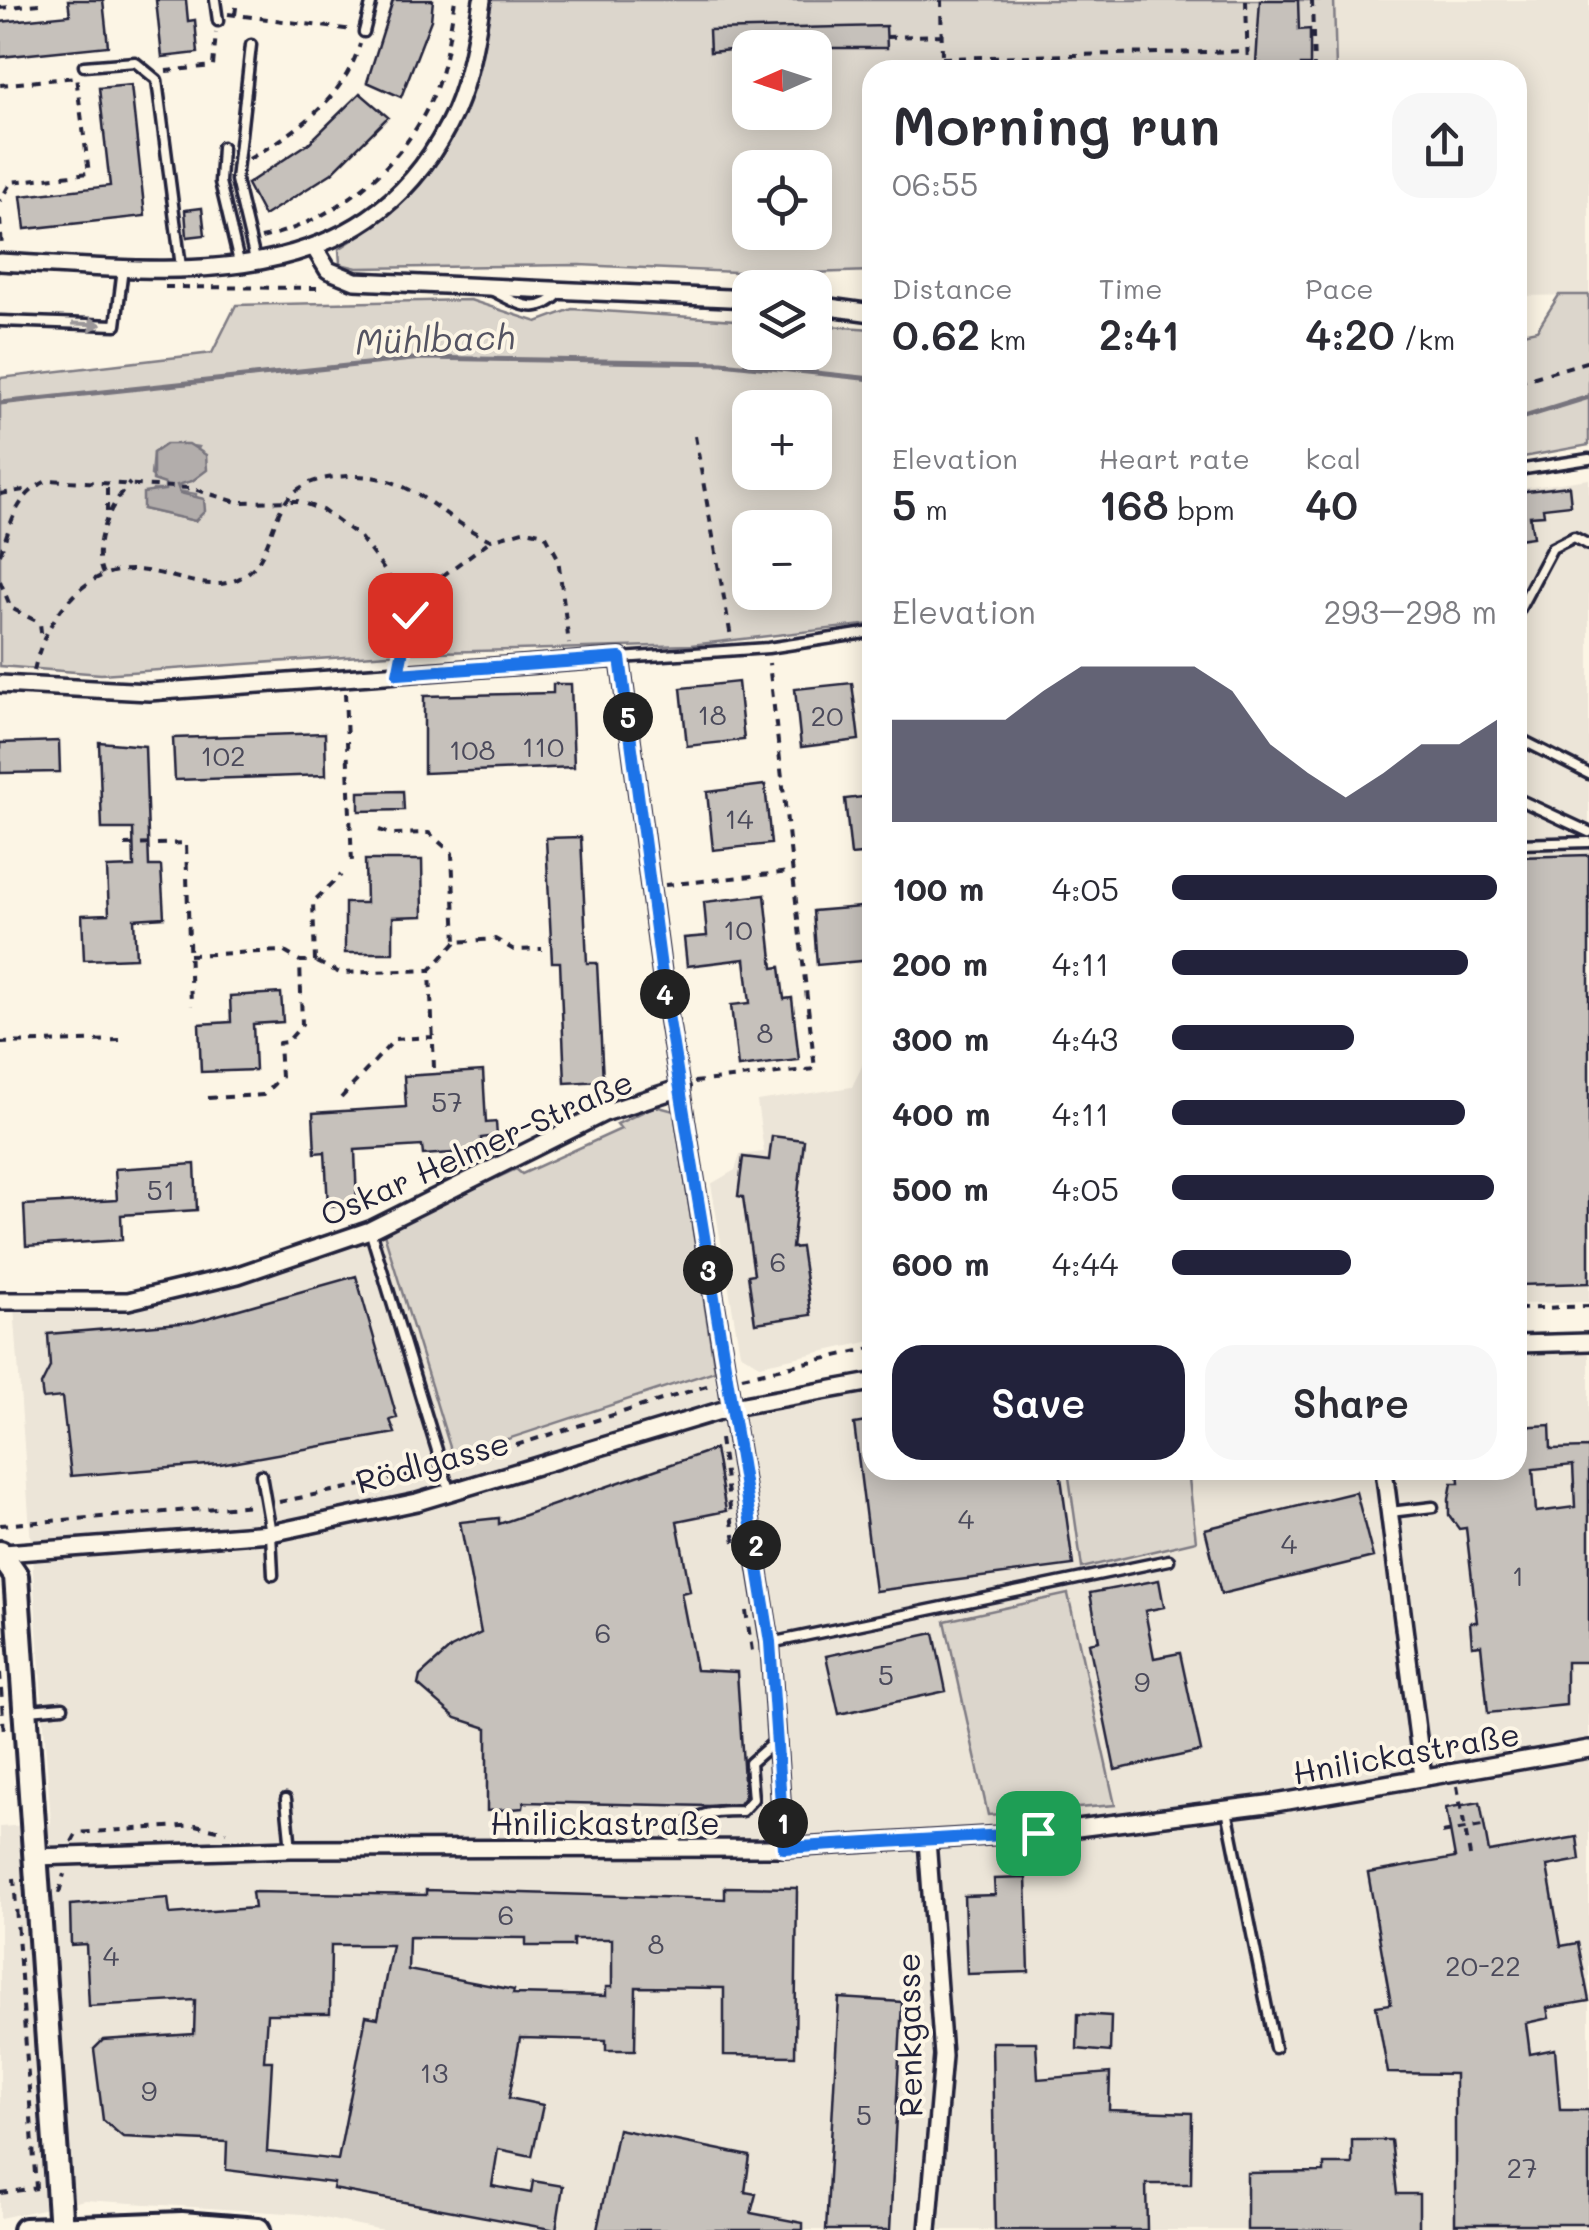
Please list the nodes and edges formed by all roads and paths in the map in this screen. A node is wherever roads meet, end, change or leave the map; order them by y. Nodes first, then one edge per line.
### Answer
1 (40, 0) edge
2 (216, 0) edge
3 (237, 0) edge
4 (372, 0) edge
5 (455, 0) edge
6 (482, 0) edge
7 (941, 0) edge
8 (1246, 0) edge
9 (1312, 0) edge
10 (0, 8) edge
11 (235, 15) junction
12 (217, 17) junction
13 (364, 32) junction
14 (942, 36) junction
15 (887, 37) dead end
16 (250, 45) dead end
17 (1248, 52) junction
18 (942, 58) joint
19 (1248, 60) edge
20 (1314, 60) edge
21 (84, 66) dead end
22 (151, 73) junction
23 (0, 84) edge
24 (222, 148) dead end
25 (237, 167) junction
26 (0, 200) edge
27 (0, 219) edge
28 (252, 240) junction
29 (314, 247) junction
30 (2, 262) edge
31 (248, 265) junction
32 (122, 268) junction
33 (182, 271) junction
34 (732, 298) edge
35 (832, 307) edge
36 (862, 312) edge
37 (0, 321) edge
38 (1589, 361) edge
39 (1527, 379) edge
40 (695, 436) dead end
41 (1589, 460) edge
42 (1527, 469) edge
43 (106, 480) junction
44 (130, 482) junction
45 (30, 488) junction
46 (0, 494) edge
47 (281, 502) junction
48 (107, 516) junction
49 (492, 540) junction
50 (1589, 544) edge
51 (0, 554) edge
52 (103, 574) junction
53 (0, 581) edge
54 (1527, 595) edge
55 (410, 615) junction
56 (862, 634) edge
57 (43, 646) junction
58 (768, 648) junction
59 (734, 651) junction
60 (620, 658) junction
61 (569, 659) junction
62 (398, 674) junction
63 (344, 679) junction
64 (0, 684) edge
65 (31, 686) junction
66 (1527, 743) edge
67 (1589, 774) edge
68 (1527, 803) edge
69 (380, 830) dead end
70 (1589, 832) edge
71 (1589, 842) edge
72 (1527, 844) edge
73 (125, 845) dead end
74 (352, 863) dead end
75 (792, 871) junction
76 (341, 875) dead end
77 (650, 886) junction
78 (456, 942) junction
79 (542, 949) dead end
80 (189, 954) junction
81 (315, 960) junction
82 (300, 961) junction
83 (430, 970) junction
84 (191, 1006) dead end
85 (432, 1038) junction
86 (122, 1040) dead end
87 (0, 1043) edge
88 (434, 1068) dead end
89 (681, 1088) junction
90 (208, 1098) dead end
91 (341, 1098) dead end
92 (370, 1230) junction
93 (0, 1301) edge
94 (1589, 1306) edge
95 (1527, 1309) edge
96 (1589, 1342) edge
97 (1527, 1344) edge
98 (862, 1384) edge
99 (733, 1407) junction
100 (261, 1475) dead end
101 (1385, 1480) edge
102 (450, 1493) junction
103 (1432, 1507) dead end
104 (1390, 1512) junction
105 (271, 1532) junction
106 (736, 1549) dead end
107 (2, 1553) edge
108 (1169, 1560) dead end
109 (272, 1575) dead end
110 (745, 1606) dead end
111 (770, 1642) junction
112 (754, 1665) dead end
113 (0, 1673) edge
114 (63, 1707) dead end
115 (24, 1710) junction
116 (778, 1738) junction
117 (5, 1742) dead end
118 (1589, 1749) edge
119 (1454, 1772) junction
120 (1424, 1777) junction
121 (286, 1799) dead end
122 (1227, 1810) junction
123 (196, 1825) dead end
124 (1488, 1825) dead end
125 (1465, 1829) junction
126 (1442, 1833) dead end
127 (927, 1840) junction
128 (784, 1848) junction
129 (291, 1849) junction
130 (670, 1850) junction
131 (63, 1856) junction
132 (1470, 1856) dead end
133 (24, 1862) junction
134 (1276, 2048) dead end
135 (46, 2188) junction
136 (0, 2193) edge
137 (61, 2228) edge
138 (25, 2230) edge
139 (258, 2230) edge
140 (928, 2230) edge

1 - 10 path
2 - 12 lane
3 - 11 path
4 - 13 lane
5 - 28 path
6 - 29 street
7 - 14 path
8 - 17 path
9 - 20 path
11 - 12 path
11 - 13 path
12 - 22 path
13 - 25 path
14 - 15 path
14 - 18 path
16 - 25 lane
17 - 18 path
17 - 19 path
21 - 22 lane
22 - 33 lane
23 - 26 path
24 - 31 lane
25 - 28 lane
27 - 30 path
28 - 31 lane
29 - 31 street
29 - 34 street
30 - 32 street
31 - 33 street
32 - 33 street
37 -> 32 lane
35 - 36 street
38 - 39 path
40 - 59 path
41 - 42 lane
43 - 44 path
43 - 45 path
43 - 48 path
44 - 47 path
44 - 48 path
45 - 46 path
45 - 51 path
47 - 49 path
47 - 52 path
47 - 55 path
48 - 52 path
49 - 55 path
49 - 61 path
50 - 54 lane
52 - 57 path
53 - 57 path
55 - 62 path
56 - 58 lane
57 - 65 path
58 - 59 lane
58 - 75 path
59 - 60 lane
60 - 61 street
60 - 77 street
61 - 62 street
62 - 63 street
63 - 65 street
63 - 74 path
64 - 65 street
66 - 67 lane
68 - 70 lane
69 - 78 path
71 - 72 lane
73 - 80 path
75 - 77 path
75 - 89 path
76 - 81 path
77 - 89 street
78 - 79 path
78 - 83 path
80 - 82 path
80 - 84 path
81 - 82 path
81 - 83 path
82 - 90 path
83 - 85 path
85 - 88 path
85 - 91 path
86 - 87 path
89 - 92 street, Oskar Helmer-Straße
89 - 99 street
92 - 93 street, Oskar Helmer-Straße
92 - 102 lane
94 - 95 path
96 - 97 street
98 - 99 street, Rödlgasse
99 - 102 street, Rödlgasse
99 - 106 path
99 - 111 street
100 - 105 lane
101 - 104 street
102 - 105 street, Rödlgasse
103 - 104 lane
104 - 120 street
105 - 107 street, Rödlgasse
105 - 109 lane
107 - 115 street
108 - 111 lane
110 - 112 path
111 - 116 street
113 - 117 path
114 - 115 lane
115 - 133 street
116 - 128 street
116 - 130 lane
118 - 119 street, Hnilickastraße
119 - 120 street, Hnilickastraße
119 - 125 path
120 - 122 street, Hnilickastraße
121 - 129 lane
122 - 127 street, Hnilickastraße
122 - 134 lane
123 - 131 path
124 - 125 path
125 - 126 path
125 - 132 path
127 - 128 street, Hnilickastraße
127 - 140 street, Renkgasse
128 - 130 street, Hnilickastraße
129 - 130 street, Hnilickastraße
129 - 131 street, Hnilickastraße
131 - 133 street, Hnilickastraße
133 - 135 street
133 - 135 path
135 - 136 path
135 - 137 street
137 - 138 street
137 - 139 street

